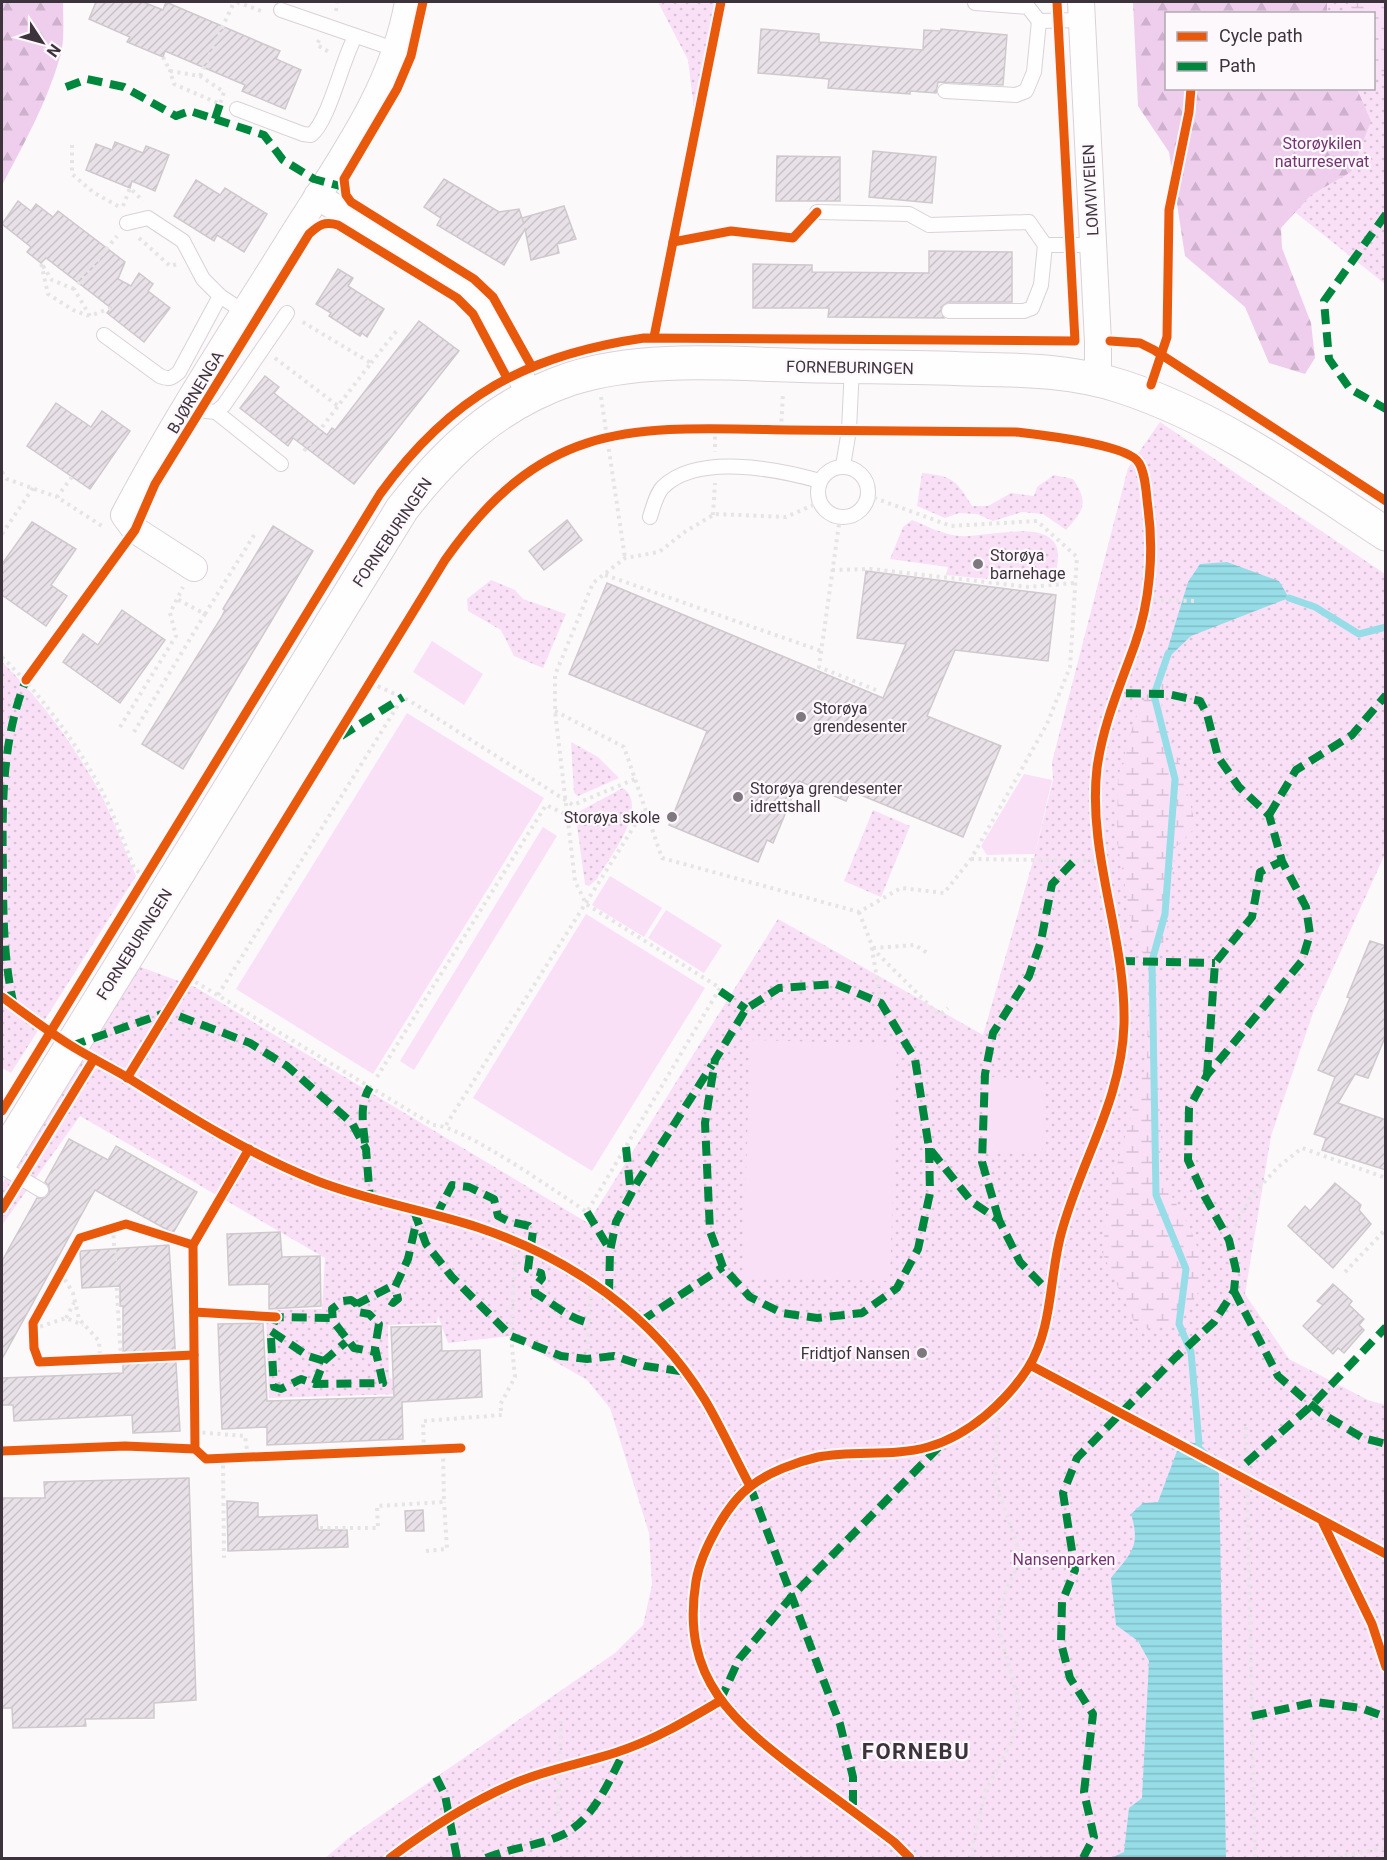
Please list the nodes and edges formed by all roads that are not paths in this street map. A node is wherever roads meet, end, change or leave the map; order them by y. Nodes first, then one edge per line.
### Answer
1 (408, 2) edge
2 (975, 3) edge
3 (281, 10) road end
4 (1082, 11) edge
5 (1039, 21) junction
6 (355, 37) junction
7 (397, 50) junction
8 (945, 91) dead end
9 (237, 109) dead end
10 (317, 196) junction
11 (817, 212) dead end
12 (126, 225) road end
13 (1045, 245) junction
14 (1093, 245) junction
15 (220, 296) junction
16 (949, 311) dead end
17 (244, 312) junction
18 (287, 313) road end
19 (104, 335) dead end
20 (852, 366) junction
21 (1095, 379) junction
22 (530, 397) junction
23 (190, 400) junction
24 (216, 412) junction
25 (280, 464) dead end
26 (843, 466) junction
27 (820, 481) junction
28 (650, 517) dead end
29 (1386, 534) edge
30 (194, 568) road end
31 (2, 1159) edge
32 (2, 1167) edge
33 (41, 1190) dead end

1 - 7 street, BJØRNENGA
2 - 5 lane
3 - 6 lane
4 - 5 lane
4 - 14 street, LOMVIVEIEN
5 - 8 lane
6 - 7 lane
6 - 9 lane
7 - 10 street, BJØRNENGA
10 - 17 street, BJØRNENGA
10 - 22 street
11 - 13 lane
12 - 15 lane
13 - 14 lane
13 - 16 lane
14 - 21 street, LOMVIVEIEN
15 - 17 lane
15 - 19 lane
17 - 23 street, BJØRNENGA
18 - 24 lane
20 - 21 street, FORNEBURINGEN
20 - 22 street, FORNEBURINGEN
20 - 26 lane
21 - 29 street, FORNEBURINGEN
22 - 31 street, FORNEBURINGEN
23 - 24 lane
23 - 30 street, BJØRNENGA
24 - 25 lane
26 - 27 lane
26 - 27 lane
27 - 28 lane
32 - 33 lane

